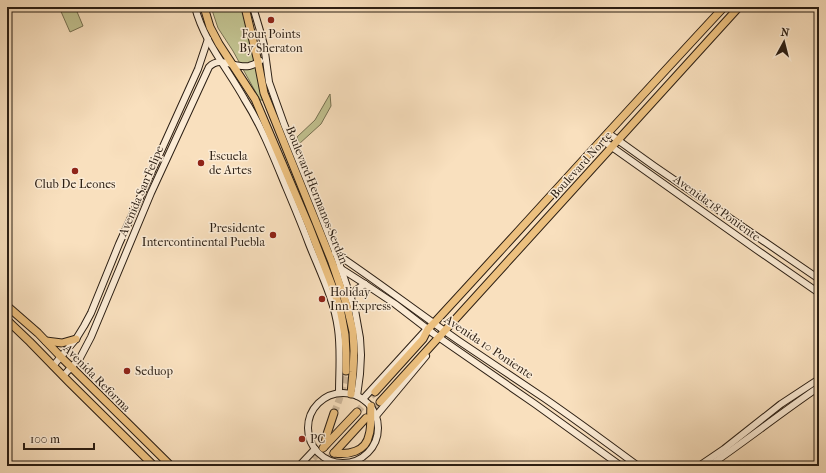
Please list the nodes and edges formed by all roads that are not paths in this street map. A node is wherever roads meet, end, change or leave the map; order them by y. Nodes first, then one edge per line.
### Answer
1 (195, 7) edge
2 (204, 7) edge
3 (245, 7) edge
4 (253, 7) edge
5 (724, 7) edge
6 (739, 7) edge
7 (210, 28) junction
8 (208, 41) junction
9 (265, 57) junction
10 (221, 62) junction
11 (258, 62) junction
12 (233, 65) junction
13 (187, 94) junction
14 (195, 98) junction
15 (270, 133) junction
16 (608, 133) junction
17 (602, 140) junction
18 (618, 141) junction
19 (267, 143) junction
20 (276, 148) junction
21 (612, 148) junction
22 (327, 248) junction
23 (320, 253) junction
24 (336, 254) junction
25 (332, 262) junction
26 (319, 266) junction
27 (341, 268) junction
28 (327, 272) junction
29 (819, 279) edge
30 (365, 284) junction
31 (819, 293) edge
32 (351, 297) junction
33 (7, 306) edge
34 (7, 320) edge
35 (434, 323) junction
36 (428, 329) junction
37 (445, 331) junction
38 (439, 338) junction
39 (76, 339) junction
40 (46, 341) junction
41 (61, 357) junction
42 (53, 366) junction
43 (71, 368) junction
44 (346, 371) tunnel mouth
45 (63, 376) junction
46 (819, 379) edge
47 (819, 387) edge
48 (375, 392) tunnel mouth
49 (339, 393) junction
50 (357, 396) junction
51 (380, 402) tunnel mouth
52 (371, 406) junction
53 (357, 412) tunnel mouth
54 (334, 413) tunnel mouth
55 (376, 416) junction
56 (366, 418) tunnel mouth
57 (128, 424) junction
58 (120, 432) junction
59 (315, 449) junction
60 (336, 461) edge
61 (154, 466) edge
62 (171, 466) edge
63 (299, 466) edge
64 (328, 466) edge
65 (621, 466) edge
66 (638, 466) edge
67 (699, 466) edge
68 (710, 466) edge

1 - 8 main road
2 - 7 main road, Boulevard Hermanos Serdán
3 - 11 main road, Boulevard Hermanos Serdán
4 - 9 main road
5 - 16 main road, Boulevard Norte
6 - 18 main road, Boulevard Norte
7 - 8 main road, Avenida San Felipe
7 - 12 main road, Boulevard Hermanos Serdán
8 - 10 main road
8 - 13 main road, Avenida San Felipe
9 - 11 main road
9 - 24 main road
10 - 12 main road
10 - 14 main road, Avenida San Felipe
10 - 19 main road
11 - 12 main road
11 - 22 main road, Boulevard Hermanos Serdán
12 - 15 main road, Boulevard Hermanos Serdán
13 - 14 main road
13 - 39 main road, Avenida San Felipe
14 - 43 main road, Avenida San Felipe
15 - 19 main road
15 - 20 main road, Boulevard Hermanos Serdán
16 - 17 main road, Boulevard Norte
16 - 18 main road, Avenida 18 Poniente
17 - 21 main road, Avenida 18 Poniente
17 - 35 main road, Boulevard Norte
18 - 21 main road, Boulevard Norte
18 - 29 main road, Avenida 18 Poniente
19 - 20 main road
19 - 26 main road
20 - 23 main road, Boulevard Hermanos Serdán
21 - 31 main road, Avenida 18 Poniente
21 - 37 main road, Boulevard Norte
22 - 24 main road, Avenida 10 Poniente
22 - 25 main road, Boulevard Hermanos Serdán
23 - 25 main road, Avenida 10 Poniente
23 - 28 main road, Boulevard Hermanos Serdán
24 - 27 main road
24 - 35 main road, Avenida 10 Poniente
25 - 27 main road, Avenida 10 Poniente
25 - 50 main road, Boulevard Hermanos Serdán
26 - 28 main road
26 - 49 main road
27 - 30 main road, Avenida 10 Poniente
27 - 32 main road
28 - 44 main road, Boulevard Hermanos Serdán
30 - 32 main road
30 - 36 main road, Avenida 10 Poniente
32 - 50 main road
33 - 40 main road, Avenida Reforma
34 - 42 main road, Avenida Reforma
35 - 36 main road, Boulevard Norte
35 - 37 main road, Avenida 10 Poniente
36 - 38 main road, Avenida 10 Poniente
36 - 48 main road, Boulevard Norte
36 - 50 main road, Boulevard Norte
37 - 38 main road, Boulevard Norte
37 - 66 main road, Avenida 10 Poniente
38 - 51 main road, Boulevard Norte
38 - 55 main road, Boulevard Norte
38 - 65 main road, Avenida 10 Poniente
39 - 40 main road
39 - 41 main road, Avenida San Felipe
40 - 41 main road, Avenida Reforma
41 - 42 main road, Avenida San Felipe
41 - 43 main road, Avenida Reforma
42 - 45 main road, Avenida Reforma
43 - 45 main road, Avenida San Felipe
43 - 57 main road, Avenida Reforma
45 - 58 main road, Avenida Reforma
46 - 67 main road
47 - 68 main road
49 - 50 main road
49 - 59 main road
50 - 52 main road
52 - 55 main road
52 - 60 main road
53 - 54 main road
55 - 60 main road
56 - 60 main road
57 - 58 main road
57 - 62 main road, Avenida Reforma
58 - 61 main road, Avenida Reforma
59 - 60 main road
59 - 63 main road
60 - 64 main road

